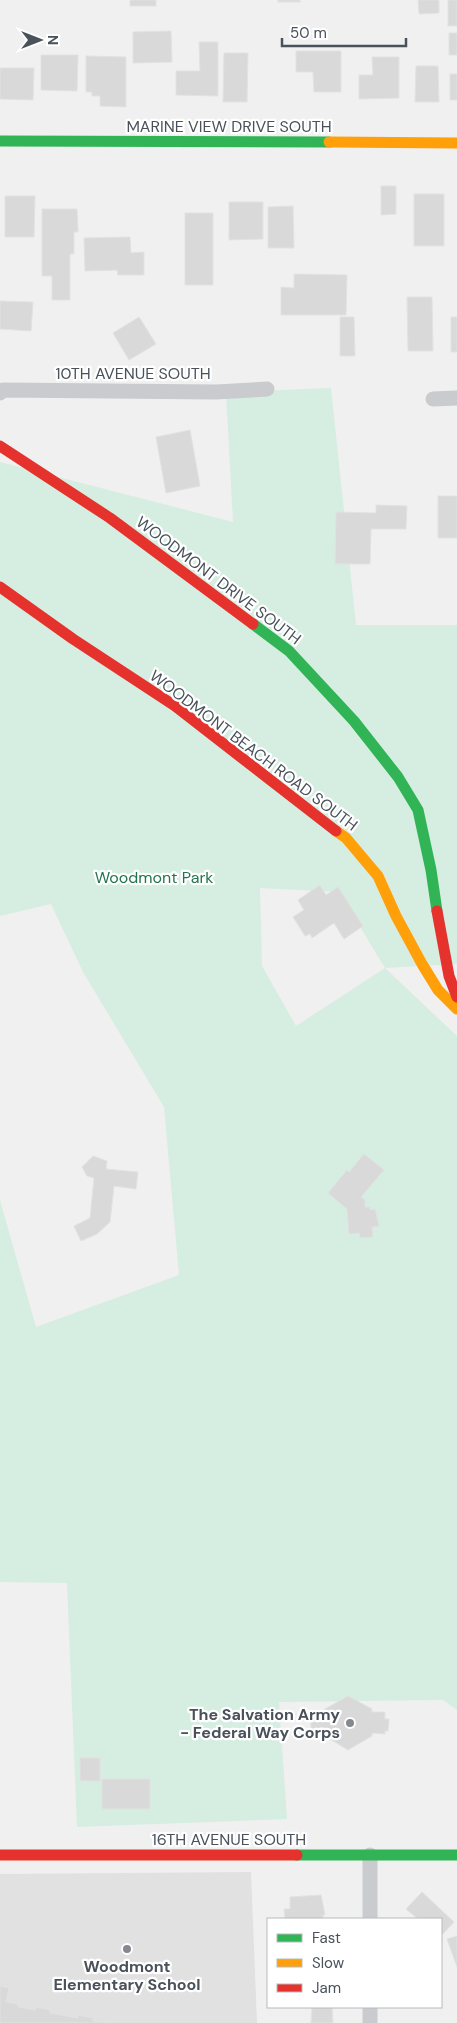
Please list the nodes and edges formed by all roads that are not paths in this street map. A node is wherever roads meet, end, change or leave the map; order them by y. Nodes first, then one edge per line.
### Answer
1 (0, 141) edge
2 (457, 143) edge
3 (267, 389) dead end
4 (0, 393) edge
5 (457, 398) edge
6 (433, 399) dead end
7 (0, 446) edge
8 (0, 587) edge
9 (457, 997) edge
10 (457, 1009) edge
11 (0, 1855) edge
12 (370, 1855) junction
13 (457, 1855) edge
14 (370, 1918) edge
15 (370, 2008) edge
16 (370, 2023) edge

1 - 2 main road, MARINE VIEW DRIVE SOUTH
3 - 4 street, 10TH AVENUE SOUTH
5 - 6 street
7 - 9 main road, WOODMONT DRIVE SOUTH
8 - 10 main road, WOODMONT BEACH ROAD SOUTH
11 - 12 main road, 16TH AVENUE SOUTH
12 - 13 main road, 16TH AVENUE SOUTH
12 - 14 street
15 - 16 street

